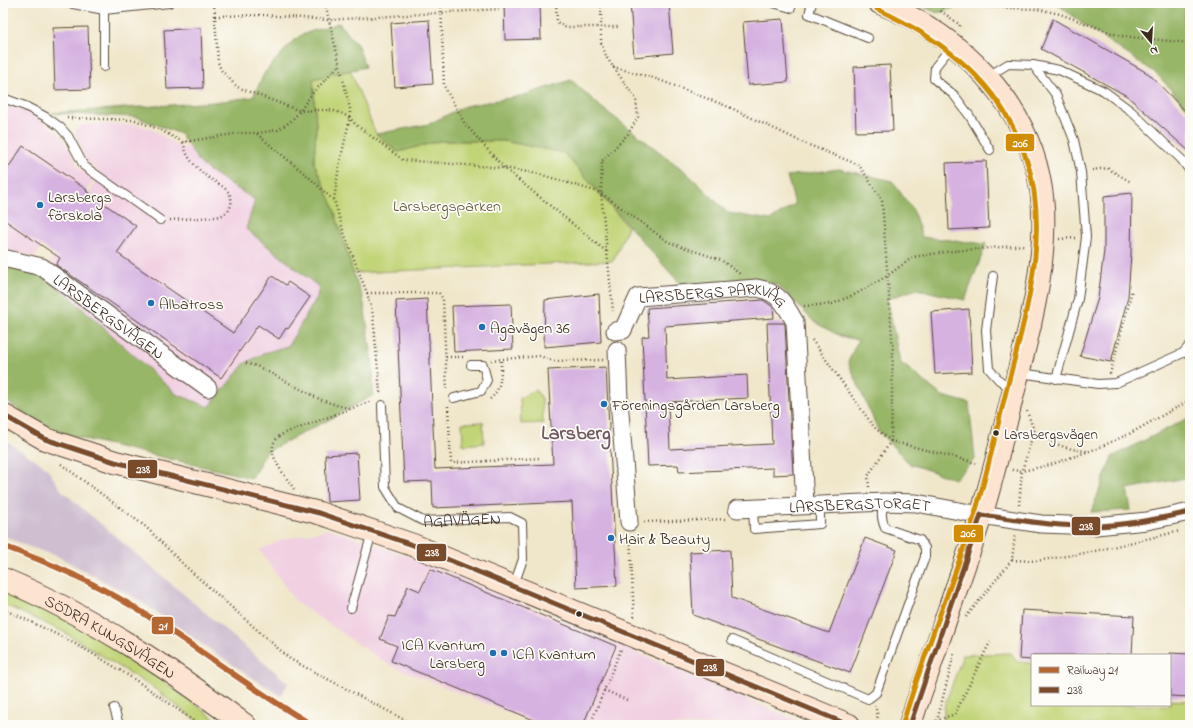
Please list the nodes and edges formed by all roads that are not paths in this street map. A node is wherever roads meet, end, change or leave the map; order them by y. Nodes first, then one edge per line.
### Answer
1 (68, 3) edge
2 (169, 3) edge
3 (773, 3) edge
4 (812, 3) edge
5 (880, 3) edge
6 (104, 6) edge
7 (791, 8) dead end
8 (956, 36) junction
9 (868, 38) dead end
10 (1033, 65) junction
11 (104, 67) dead end
12 (987, 77) junction
13 (3, 98) edge
14 (990, 150) dead end
15 (1190, 171) edge
16 (160, 220) road end
17 (3, 258) edge
18 (993, 276) dead end
19 (615, 331) road end
20 (1190, 345) edge
21 (618, 355) road end
22 (471, 365) dead end
23 (1056, 379) junction
24 (1016, 382) junction
25 (208, 388) dead end
26 (451, 398) road end
27 (382, 405) dead end
28 (3, 415) edge
29 (877, 502) junction
30 (812, 505) junction
31 (745, 508) joint
32 (1190, 512) edge
33 (981, 515) junction
34 (629, 522) road end
35 (373, 530) junction
36 (3, 579) edge
37 (514, 586) junction
38 (351, 608) dead end
39 (732, 640) dead end
40 (214, 702) junction
41 (114, 708) dead end
42 (119, 725) edge
43 (245, 725) edge
44 (256, 725) edge
45 (849, 725) edge
46 (910, 725) edge

1 - 6 lane
2 - 6 lane
3 - 7 lane
4 - 9 lane
5 - 8 street
6 - 11 lane
8 - 12 street
8 - 14 lane
10 - 12 lane
10 - 15 lane
10 - 23 lane
12 - 24 street
13 - 16 lane
17 - 25 street, LARSBERGSVÄGEN
18 - 24 lane
19 - 30 street, LARSBERGS PARKVÄG
20 - 23 lane
21 - 34 street
22 - 26 lane
23 - 24 lane
24 - 33 street
27 - 37 lane, AGAVÄGEN
28 - 35 street, AGAVÄGEN
29 - 30 street, LARSBERGSTORGET
29 - 33 street, LARSBERGSTORGET
29 - 39 lane
30 - 31 street, LARSBERGSTORGET
30 - 31 lane
32 - 33 street, LARSBERGSTORGET
33 - 46 street
35 - 37 street, AGAVÄGEN
35 - 38 lane
36 - 40 street, SÖDRA KUNGSVÄGEN
37 - 45 street, AGAVÄGEN
40 - 43 street, SÖDRA KUNGSVÄGEN
40 - 44 street, SÖDRA KUNGSVÄGEN
41 - 42 lane

